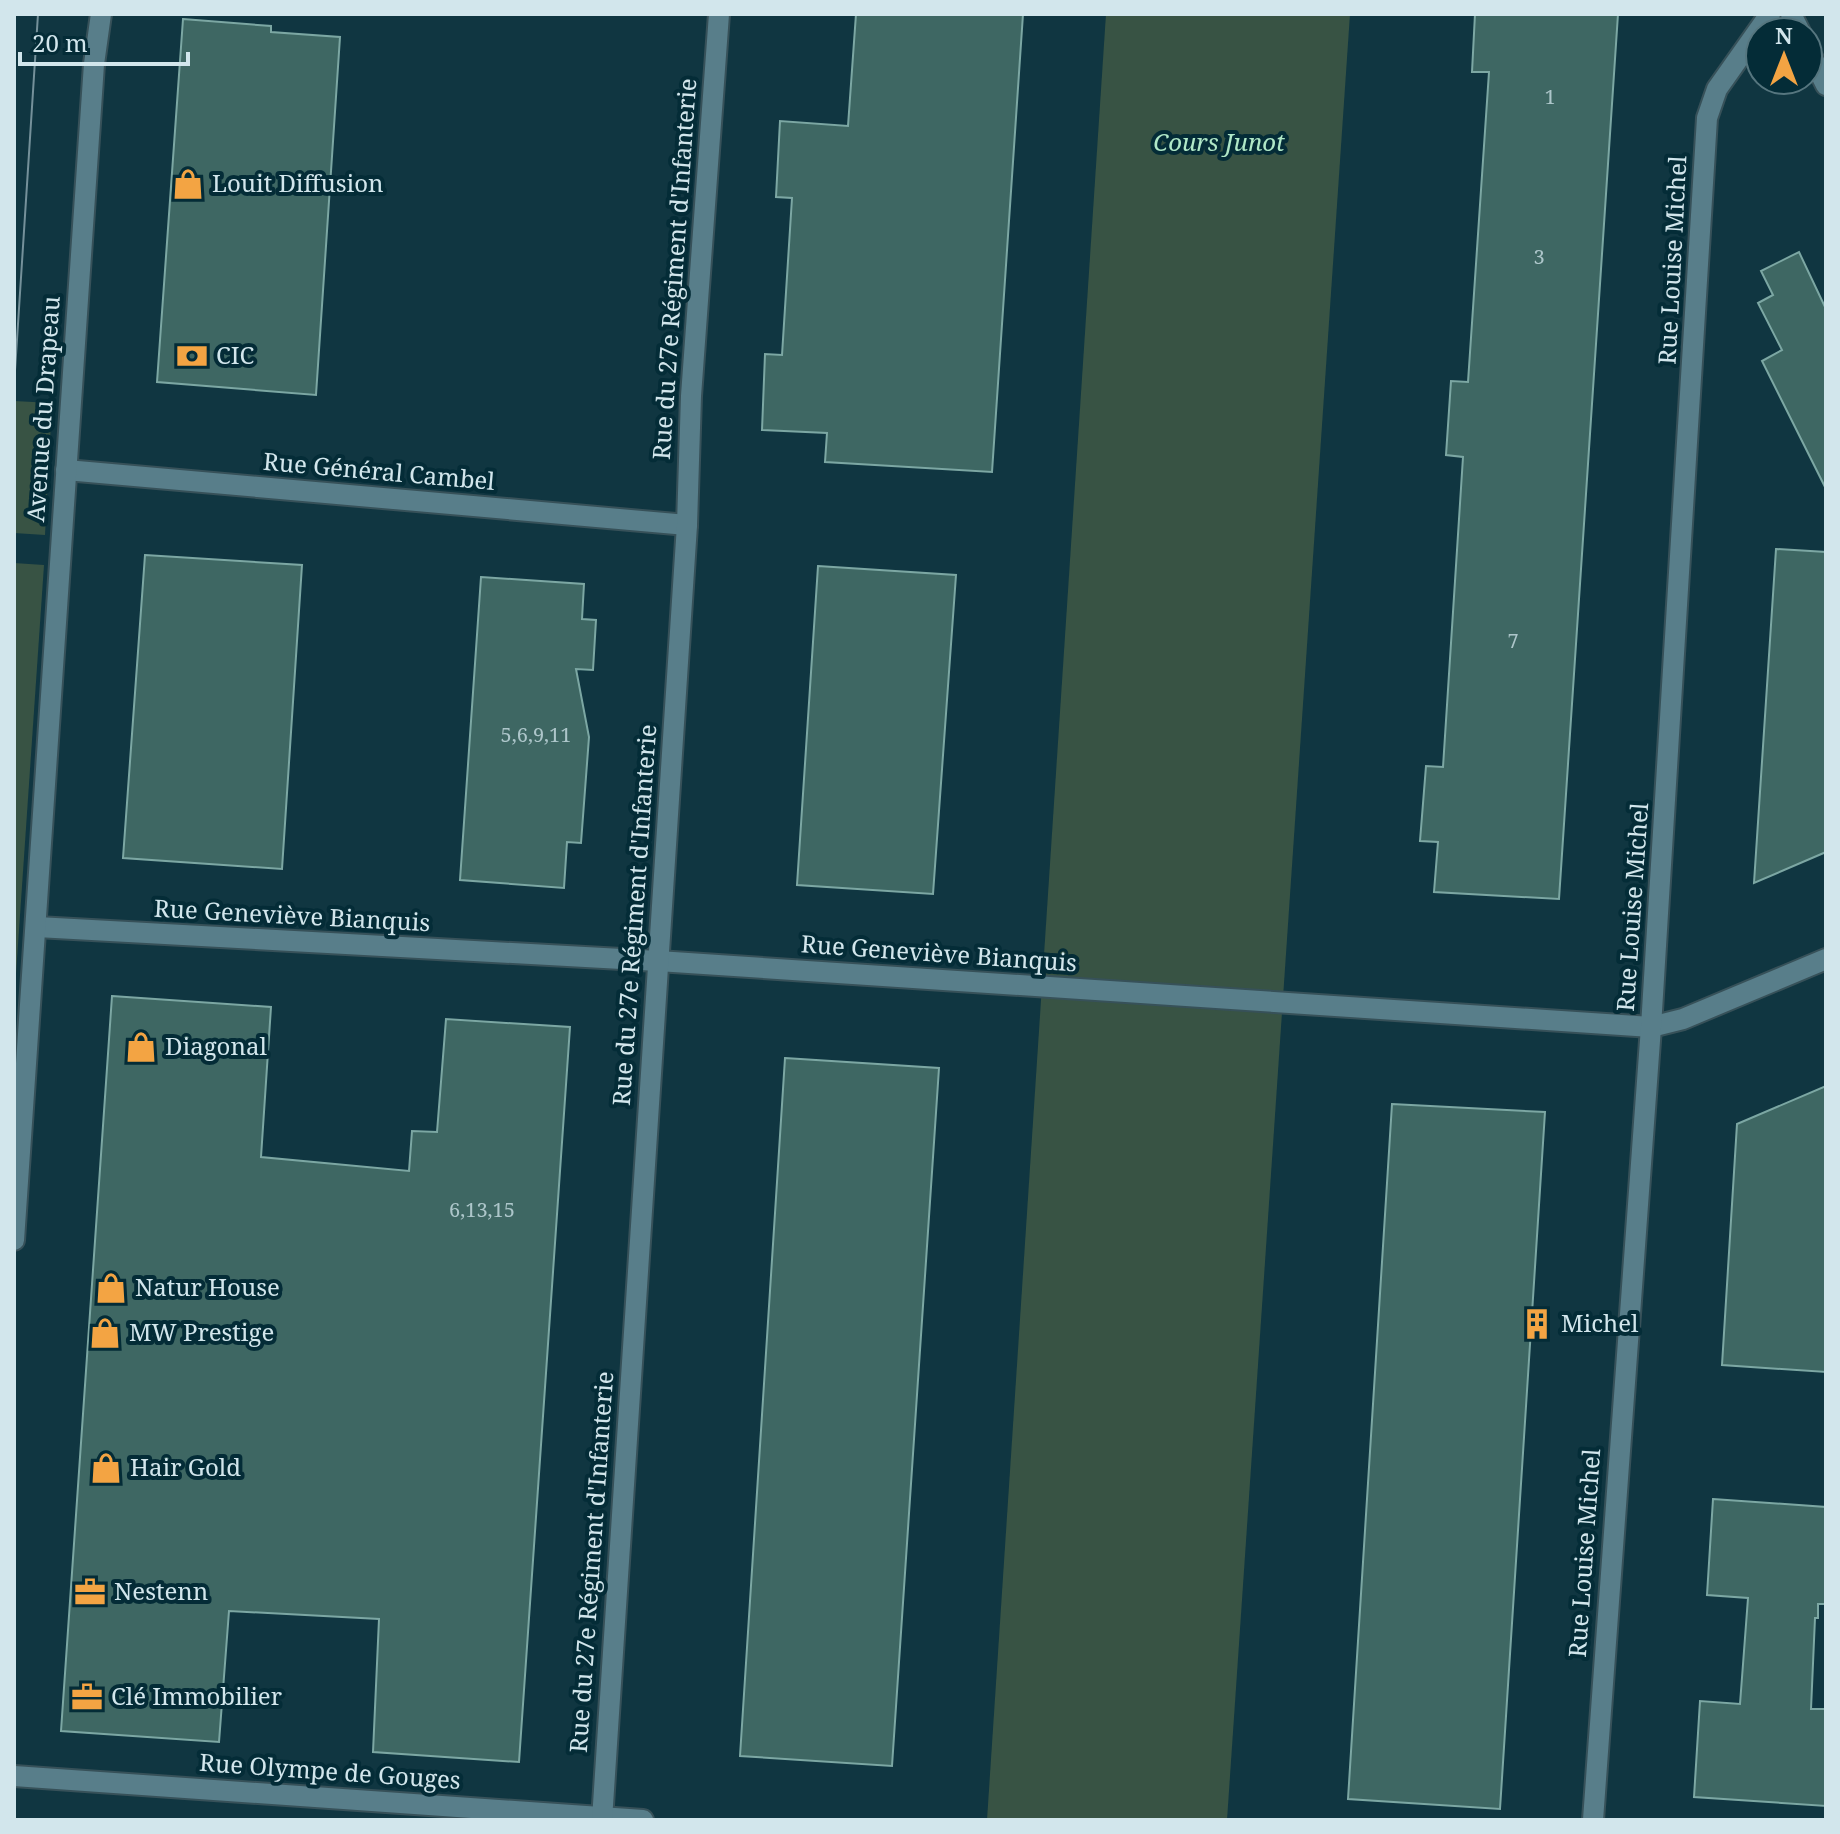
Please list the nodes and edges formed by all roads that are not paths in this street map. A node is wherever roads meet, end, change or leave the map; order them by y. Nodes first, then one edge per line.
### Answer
1 (101, 14) edge
2 (719, 14) edge
3 (1770, 14) edge
4 (66, 470) junction
5 (687, 525) junction
6 (37, 927) junction
7 (1826, 959) edge
8 (658, 961) junction
9 (1651, 1027) junction
10 (14, 1240) edge
11 (14, 1776) edge
12 (602, 1819) edge
13 (643, 1820) edge
14 (1593, 1820) edge

1 - 4 street, Avenue du Drapeau
2 - 5 street, Rue du 27e Régiment d'Infanterie
3 - 9 street, Rue Louise Michel
4 - 5 street, Rue Général Cambel
4 - 6 street, Avenue du Drapeau
5 - 8 street, Rue du 27e Régiment d'Infanterie
6 - 8 street, Rue Geneviève Bianquis
6 - 10 street, Avenue du Drapeau
7 - 9 street, Rue Geneviève Bianquis
8 - 9 street, Rue Geneviève Bianquis
8 - 12 street, Rue du 27e Régiment d'Infanterie
9 - 14 street, Rue Louise Michel
11 - 12 street, Rue Olympe de Gouges
12 - 13 street, Rue Olympe de Gouges

